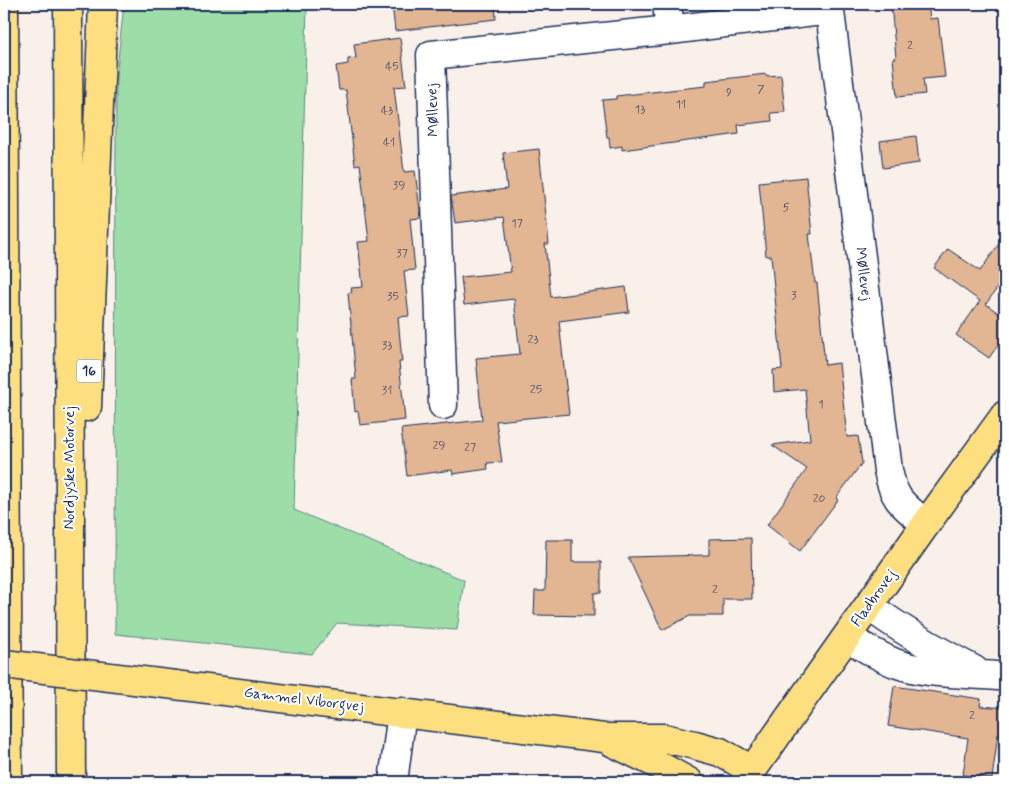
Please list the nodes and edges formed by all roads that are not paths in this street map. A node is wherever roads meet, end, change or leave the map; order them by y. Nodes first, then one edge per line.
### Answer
1 (4, 4) edge
2 (68, 4) edge
3 (103, 4) edge
4 (830, 7) edge
5 (669, 17) edge
6 (443, 405) dead end
7 (1005, 415) edge
8 (926, 524) junction
9 (4, 532) edge
10 (6, 587) junction
11 (869, 606) junction
12 (847, 637) junction
13 (4, 664) edge
14 (994, 675) edge
15 (402, 712) junction
16 (71, 738) junction
17 (604, 738) junction
18 (748, 776) edge
19 (8, 782) edge
20 (71, 782) edge
21 (393, 782) edge
22 (689, 782) edge

1 - 10 main road
2 - 16 main road, Nordjyske Motorvej
3 - 16 main road, 16
4 - 5 street, Møllevej
4 - 8 street, Møllevej
5 - 6 street, Møllevej
7 - 8 main road, Fladbrovej
8 - 11 main road, Fladbrovej
9 - 10 main road
10 - 19 main road
11 - 12 main road, Fladbrovej
11 - 14 street
12 - 14 street
12 - 18 main road, Fladbrovej
13 - 15 main road, Gammel Viborgvej, bridge
15 - 17 main road, Gammel Viborgvej
15 - 21 street
16 - 20 main road, Nordjyske Motorvej
17 - 18 main road, Gammel Viborgvej
17 - 22 main road, Gammel Viborgvej

